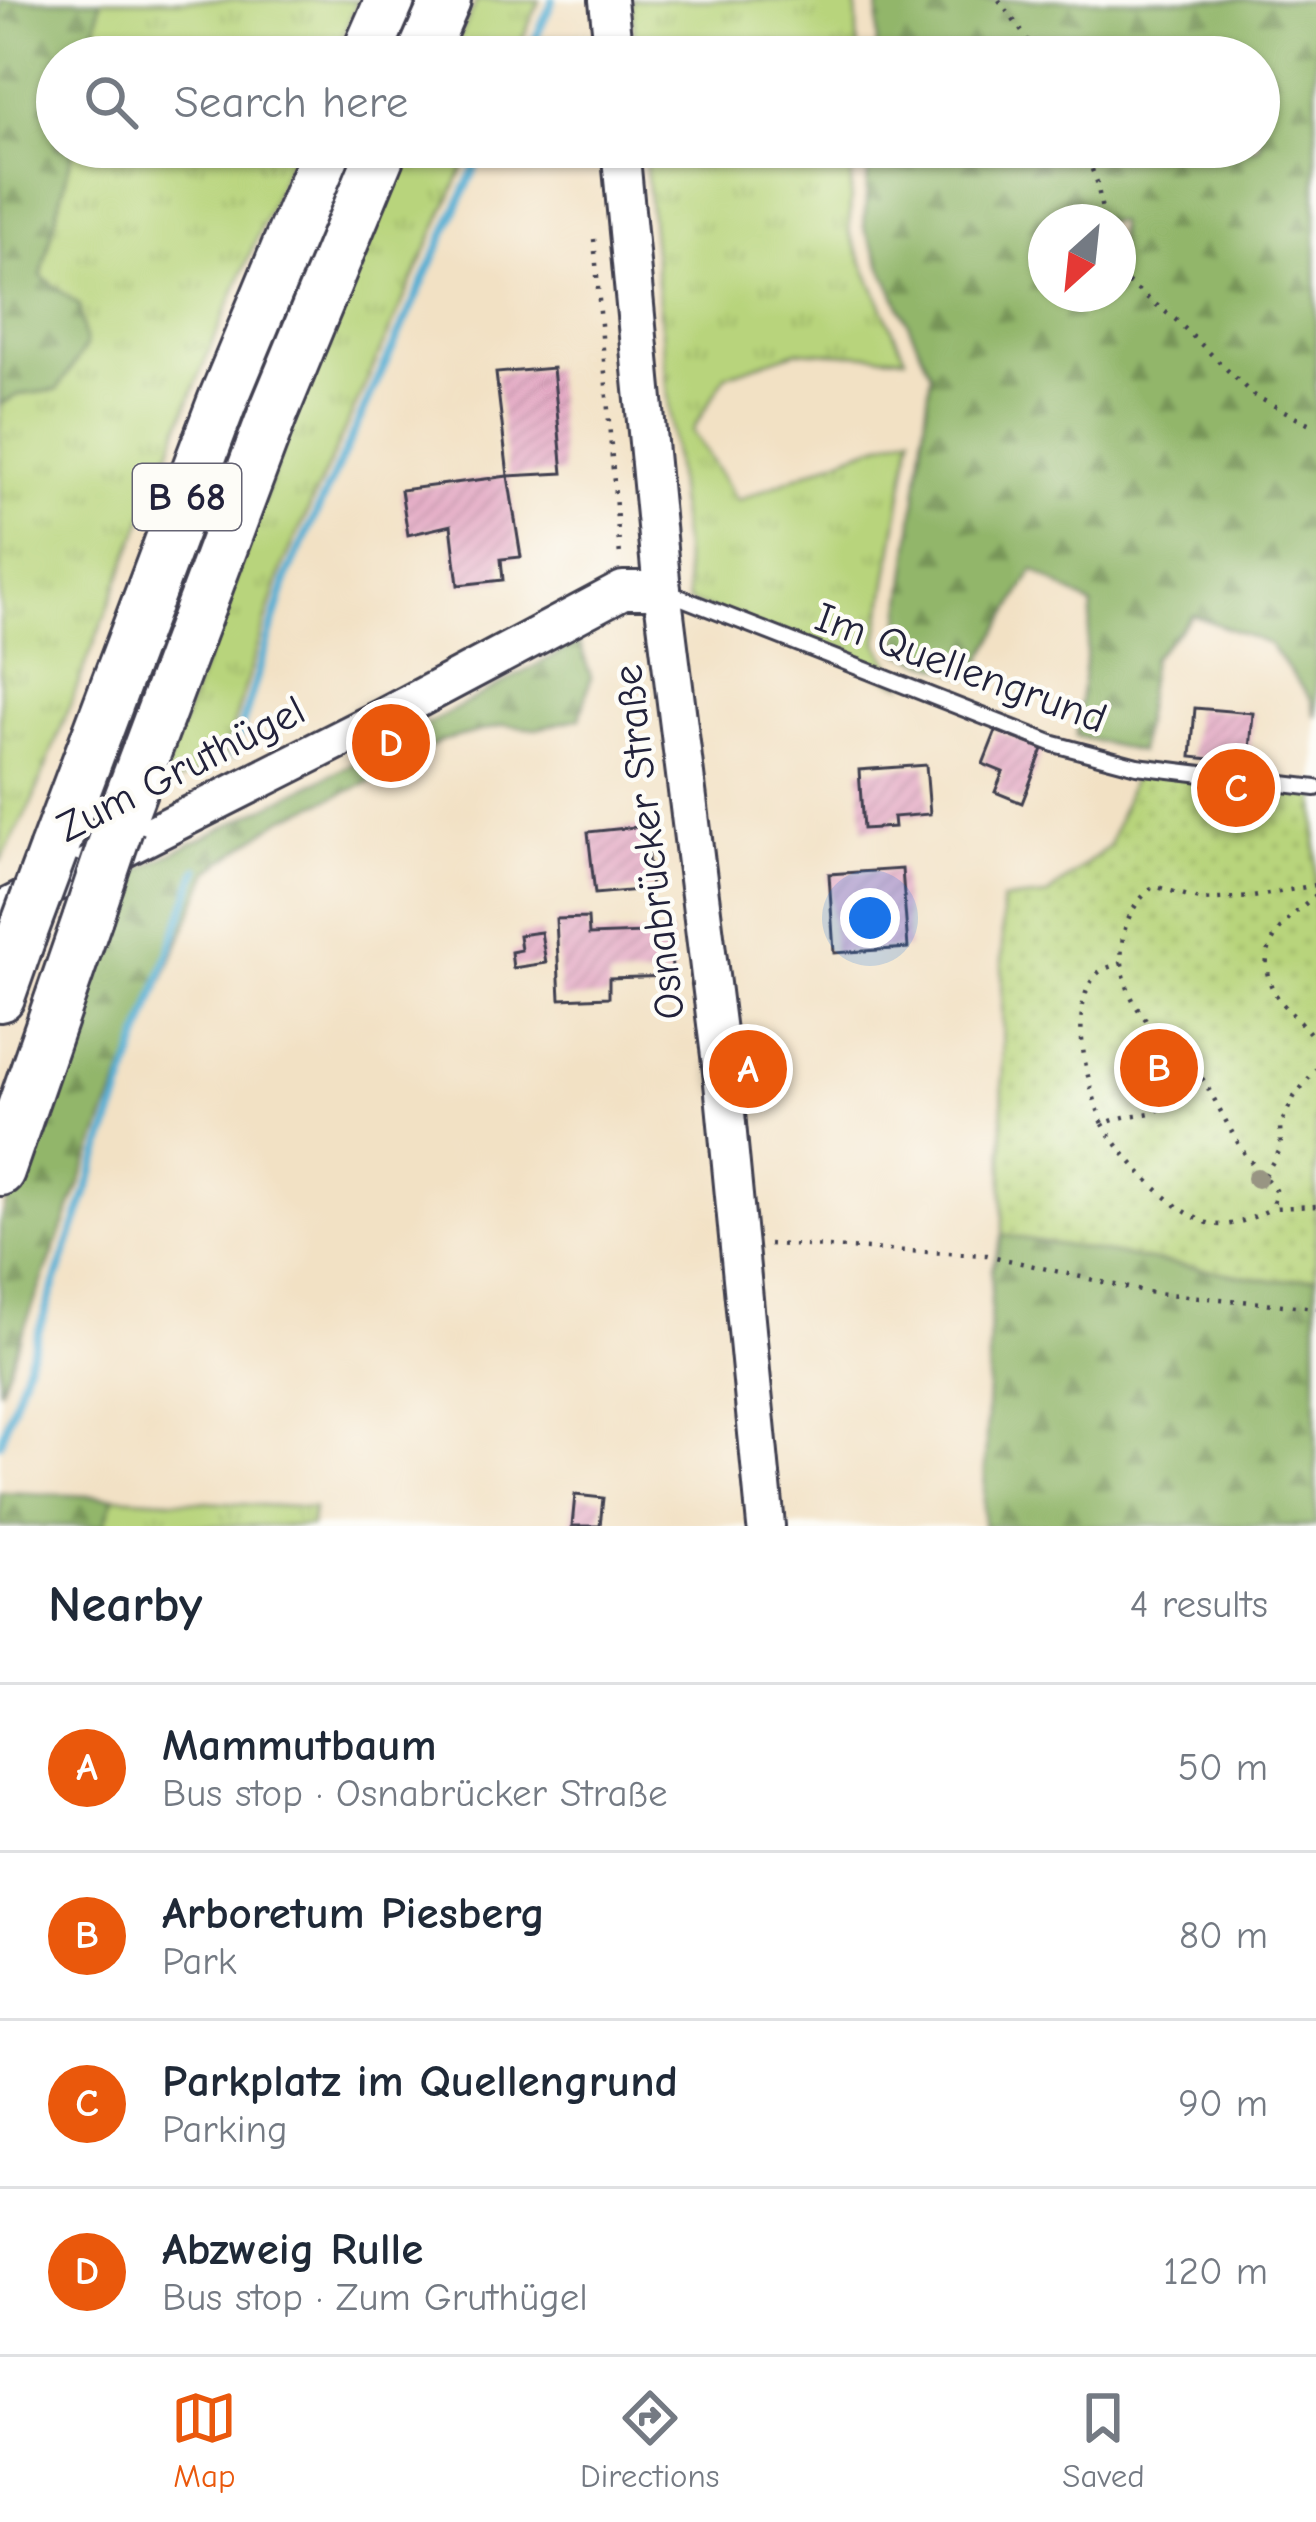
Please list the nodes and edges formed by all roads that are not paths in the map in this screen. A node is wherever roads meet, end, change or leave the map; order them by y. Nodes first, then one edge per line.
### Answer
1 (390, 0) edge
2 (446, 0) edge
3 (608, 0) edge
4 (374, 36) edge
5 (430, 36) edge
6 (612, 36) edge
7 (319, 168) edge
8 (374, 168) edge
9 (622, 168) edge
10 (662, 590) junction
11 (1316, 788) edge
12 (10, 924) edge
13 (0, 997) edge
14 (0, 1171) edge
15 (766, 1526) edge

1 - 4 highway
2 - 5 highway
3 - 6 street
7 - 12 highway, B 68, bridge
8 - 14 highway, B 68, bridge
9 - 10 street, Osnabrücker Straße
10 - 11 lane, Im Quellengrund
10 - 12 street, Zum Gruthügel
10 - 15 street, Osnabrücker Straße
12 - 13 highway, B 68

